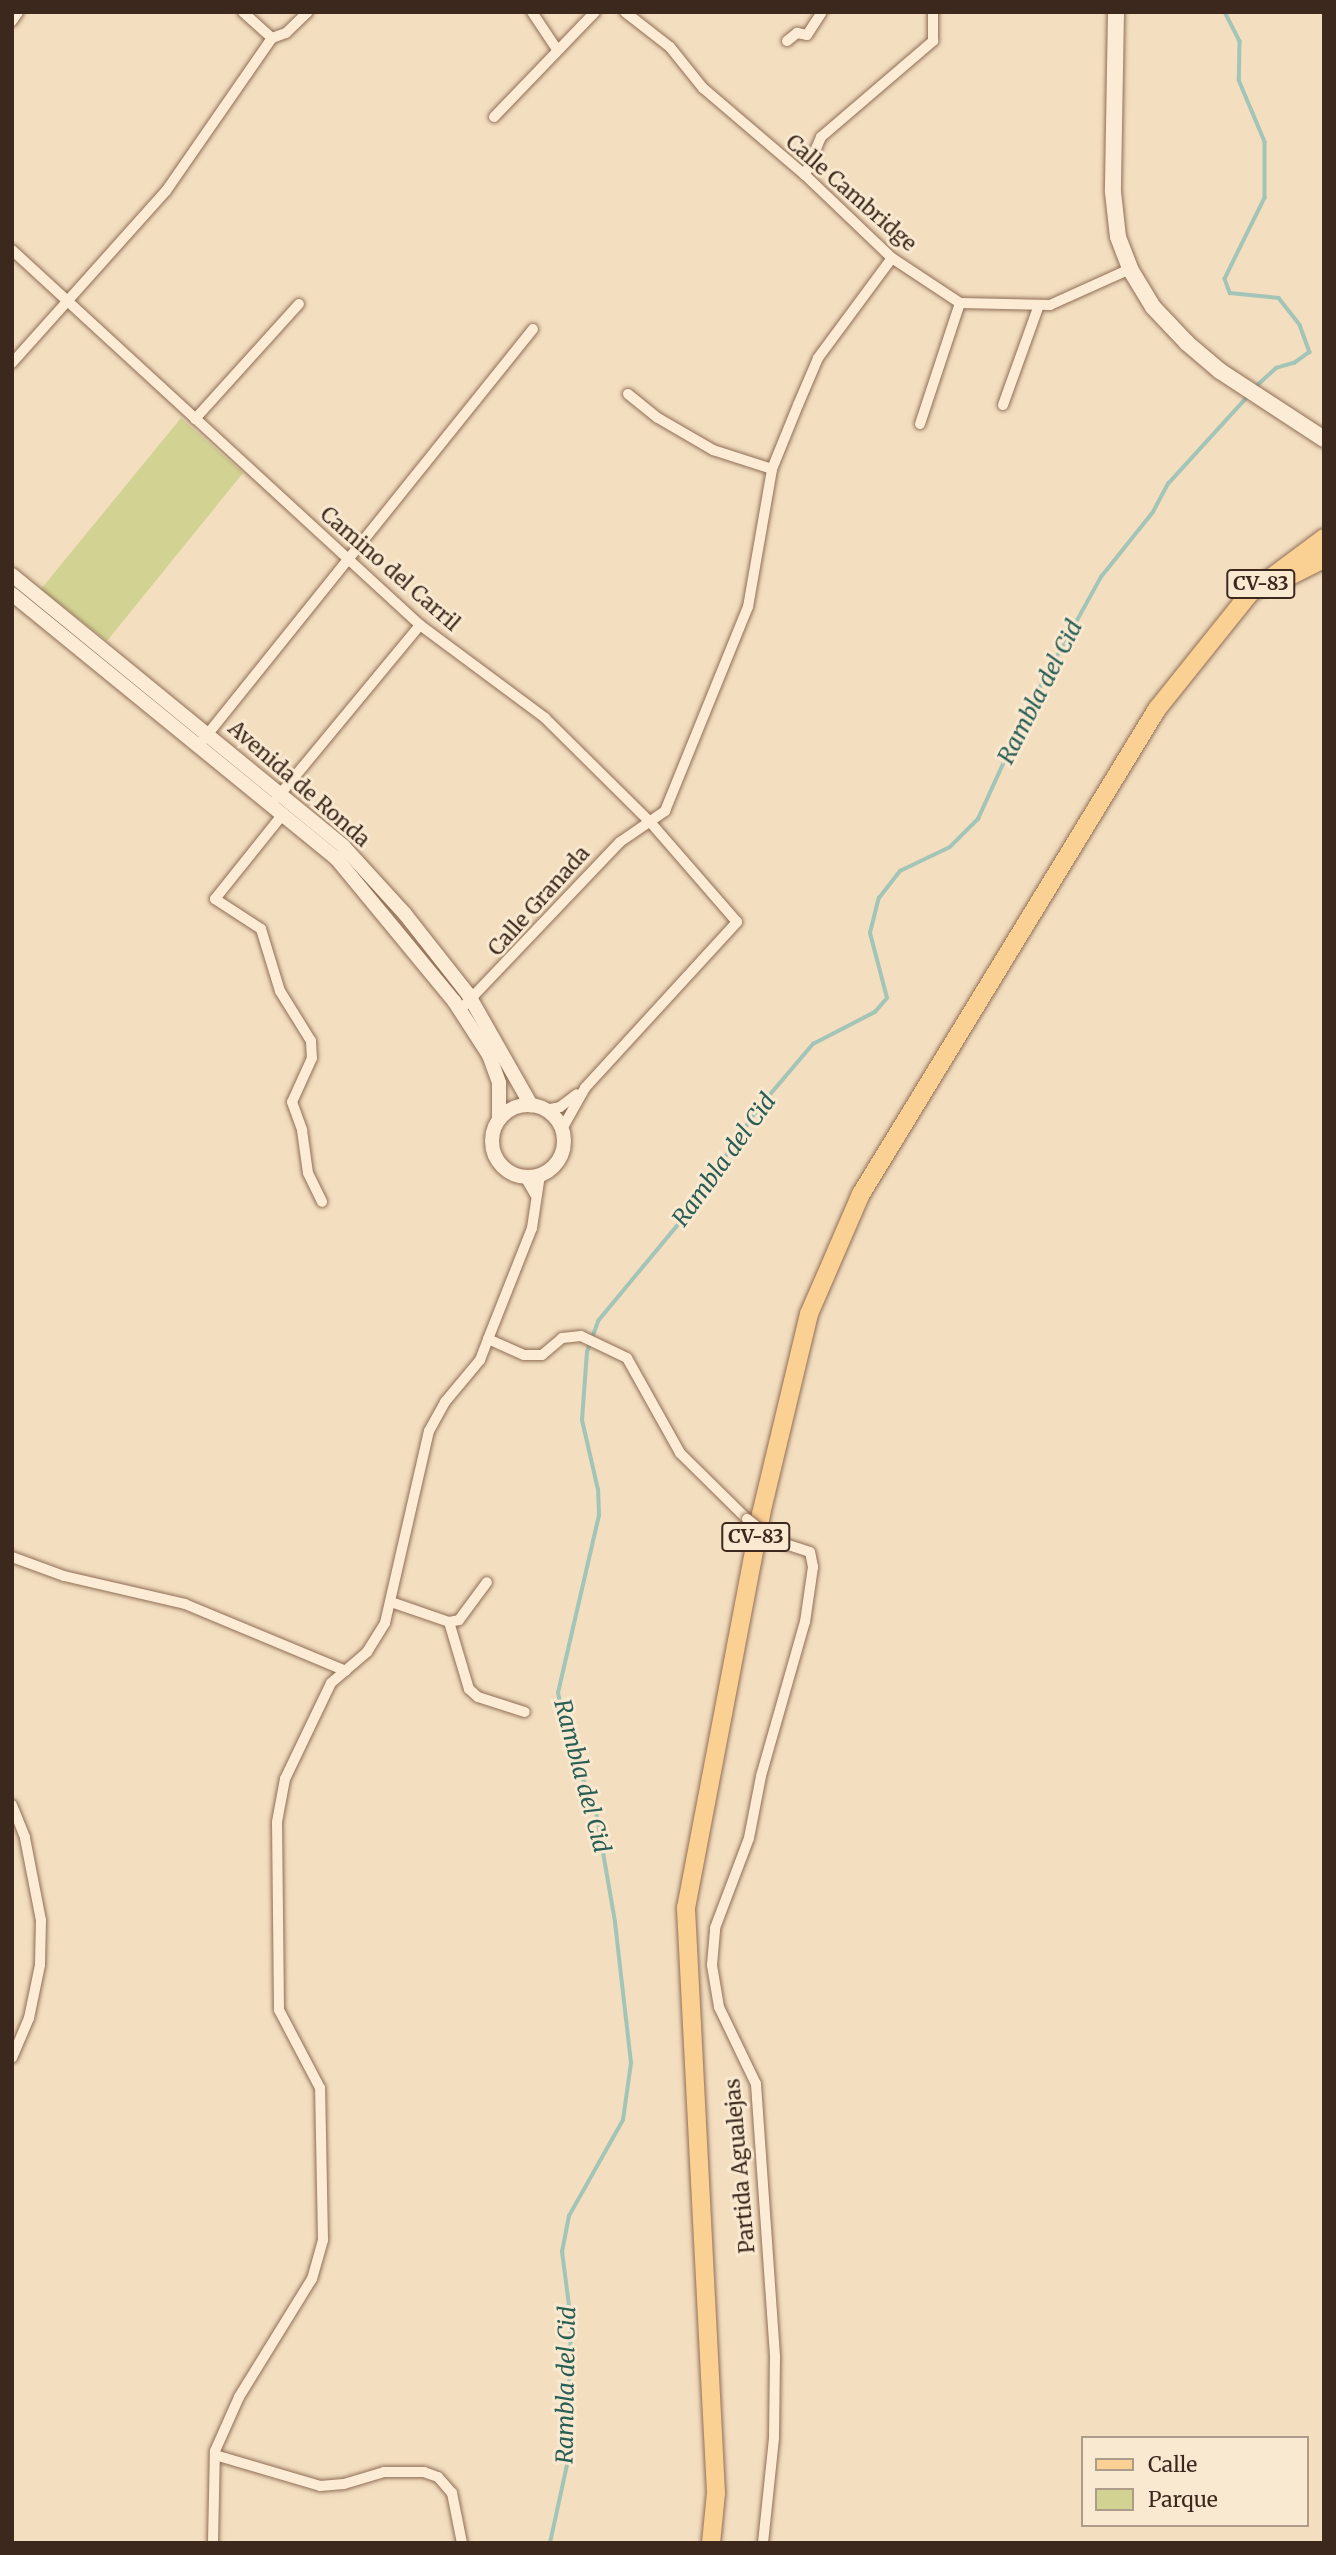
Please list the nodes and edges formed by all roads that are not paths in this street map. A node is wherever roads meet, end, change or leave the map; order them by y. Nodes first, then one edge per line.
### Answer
1 (18, 12) edge
2 (243, 12) edge
3 (307, 12) edge
4 (531, 12) edge
5 (595, 12) edge
6 (625, 12) edge
7 (822, 12) edge
8 (933, 12) edge
9 (1116, 12) edge
10 (12, 22) edge
11 (272, 38) junction
12 (787, 41) dead end
13 (556, 48) junction
14 (494, 117) dead end
15 (805, 175) junction
16 (12, 250) edge
17 (892, 258) junction
18 (1130, 269) junction
19 (67, 302) junction
20 (960, 303) junction
21 (299, 304) dead end
22 (1039, 306) junction
23 (534, 329) dead end
24 (12, 363) edge
25 (628, 394) dead end
26 (1003, 405) dead end
27 (195, 419) junction
28 (920, 424) dead end
29 (1323, 439) edge
30 (772, 469) junction
31 (1324, 538) edge
32 (1324, 559) edge
33 (349, 560) junction
34 (12, 575) edge
35 (12, 594) edge
36 (420, 625) junction
37 (1208, 641) junction
38 (203, 739) junction
39 (279, 804) junction
40 (651, 823) junction
41 (466, 1005) junction
42 (585, 1088) junction
43 (538, 1108) junction
44 (499, 1119) junction
45 (562, 1129) junction
46 (532, 1176) junction
47 (322, 1202) dead end
48 (488, 1339) junction
49 (12, 1557) edge
50 (487, 1582) dead end
51 (391, 1602) junction
52 (449, 1622) junction
53 (346, 1671) junction
54 (525, 1712) dead end
55 (12, 1805) edge
56 (12, 2058) edge
57 (215, 2455) junction
58 (213, 2543) edge
59 (462, 2543) edge
60 (711, 2543) edge
61 (763, 2543) edge

1 - 10 street
2 - 11 street
3 - 11 street
4 - 13 street
5 - 13 street
6 - 15 street, Calle Cambridge
7 - 12 street
8 - 15 street
9 - 18 main road
11 - 19 street
13 - 14 street
15 - 17 street, Calle Cambridge
16 - 19 street, Camino del Carril
17 - 20 street, Calle Cambridge
17 - 30 street
18 - 22 street
18 - 29 main road
19 - 24 street
19 - 27 street, Camino del Carril
20 - 22 street
20 - 28 street
21 - 27 street
22 - 26 street
23 - 33 street
25 - 30 street
27 - 33 street, Camino del Carril
30 - 40 street
31 - 37 main road, CV-83
32 - 37 main road, CV-83
33 - 36 street, Camino del Carril
33 - 38 street
34 - 38 street, Avenida de Ronda
35 - 38 street, Avenida de Ronda
36 - 39 street
36 - 40 street, Camino del Carril
37 - 60 main road, CV-83
38 - 39 street, Avenida de Ronda
39 - 41 street, Avenida de Ronda
39 - 47 street
40 - 41 street, Calle Granada
40 - 42 street, Camino del Carril
41 - 43 street, Avenida de Ronda
41 - 44 street, Avenida de Ronda
42 - 43 street
42 - 45 street
43 - 44 street
43 - 45 street
44 - 46 street
45 - 46 street
46 - 48 street
48 - 51 street
48 - 61 street, Partida Agualejas, bridge
49 - 53 street
50 - 52 street
51 - 52 street
51 - 53 street
52 - 54 street
53 - 57 street
55 - 56 street
57 - 58 street
57 - 59 street

